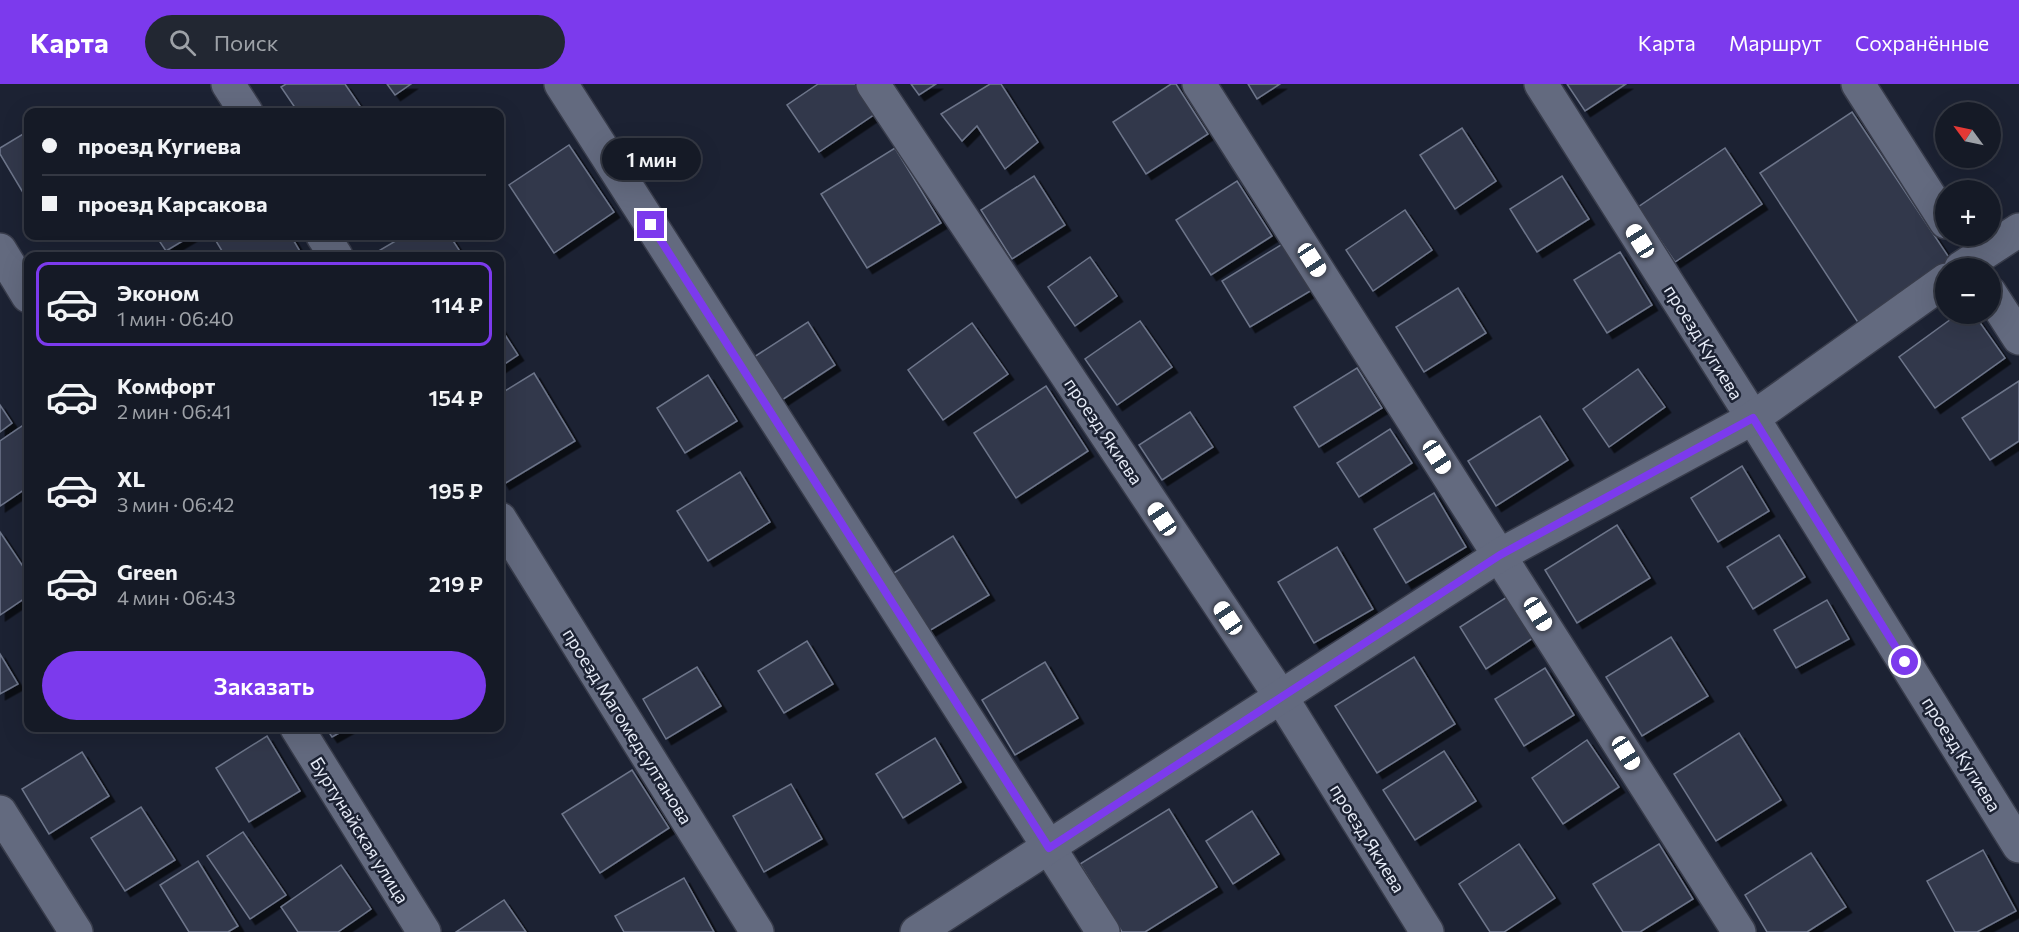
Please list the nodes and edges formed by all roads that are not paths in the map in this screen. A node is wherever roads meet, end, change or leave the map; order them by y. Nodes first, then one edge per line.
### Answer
1 (228, 84) edge
2 (561, 84) edge
3 (873, 84) edge
4 (1199, 84) edge
5 (1540, 84) edge
6 (1858, 84) edge
7 (243, 108) edge
8 (1935, 205) edge
9 (2019, 230) edge
10 (0, 250) edge
11 (1970, 258) edge
12 (1935, 282) edge
13 (24, 289) edge
14 (2001, 310) edge
15 (2019, 338) edge
16 (1753, 418) junction
17 (504, 525) edge
18 (1500, 555) junction
19 (1281, 697) junction
20 (299, 732) edge
21 (0, 812) edge
22 (2019, 846) edge
23 (1049, 848) junction
24 (76, 932) edge
25 (424, 932) edge
26 (757, 932) edge
27 (917, 932) edge
28 (1103, 932) edge
29 (1427, 932) edge
30 (1739, 932) edge

1 - 7 street
2 - 23 street
3 - 19 street, проезд Якиева
4 - 18 street
5 - 16 street, проезд Кугиева
6 - 8 street
9 - 11 street
10 - 13 street
12 - 16 street
14 - 15 street
16 - 18 street
16 - 22 street, проезд Кугиева
17 - 26 street, проезд Магомедсултанова
18 - 19 street
18 - 30 street
19 - 23 street
19 - 29 street, проезд Якиева
20 - 25 street, Буртунайская улица
21 - 24 street
23 - 27 street
23 - 28 street

